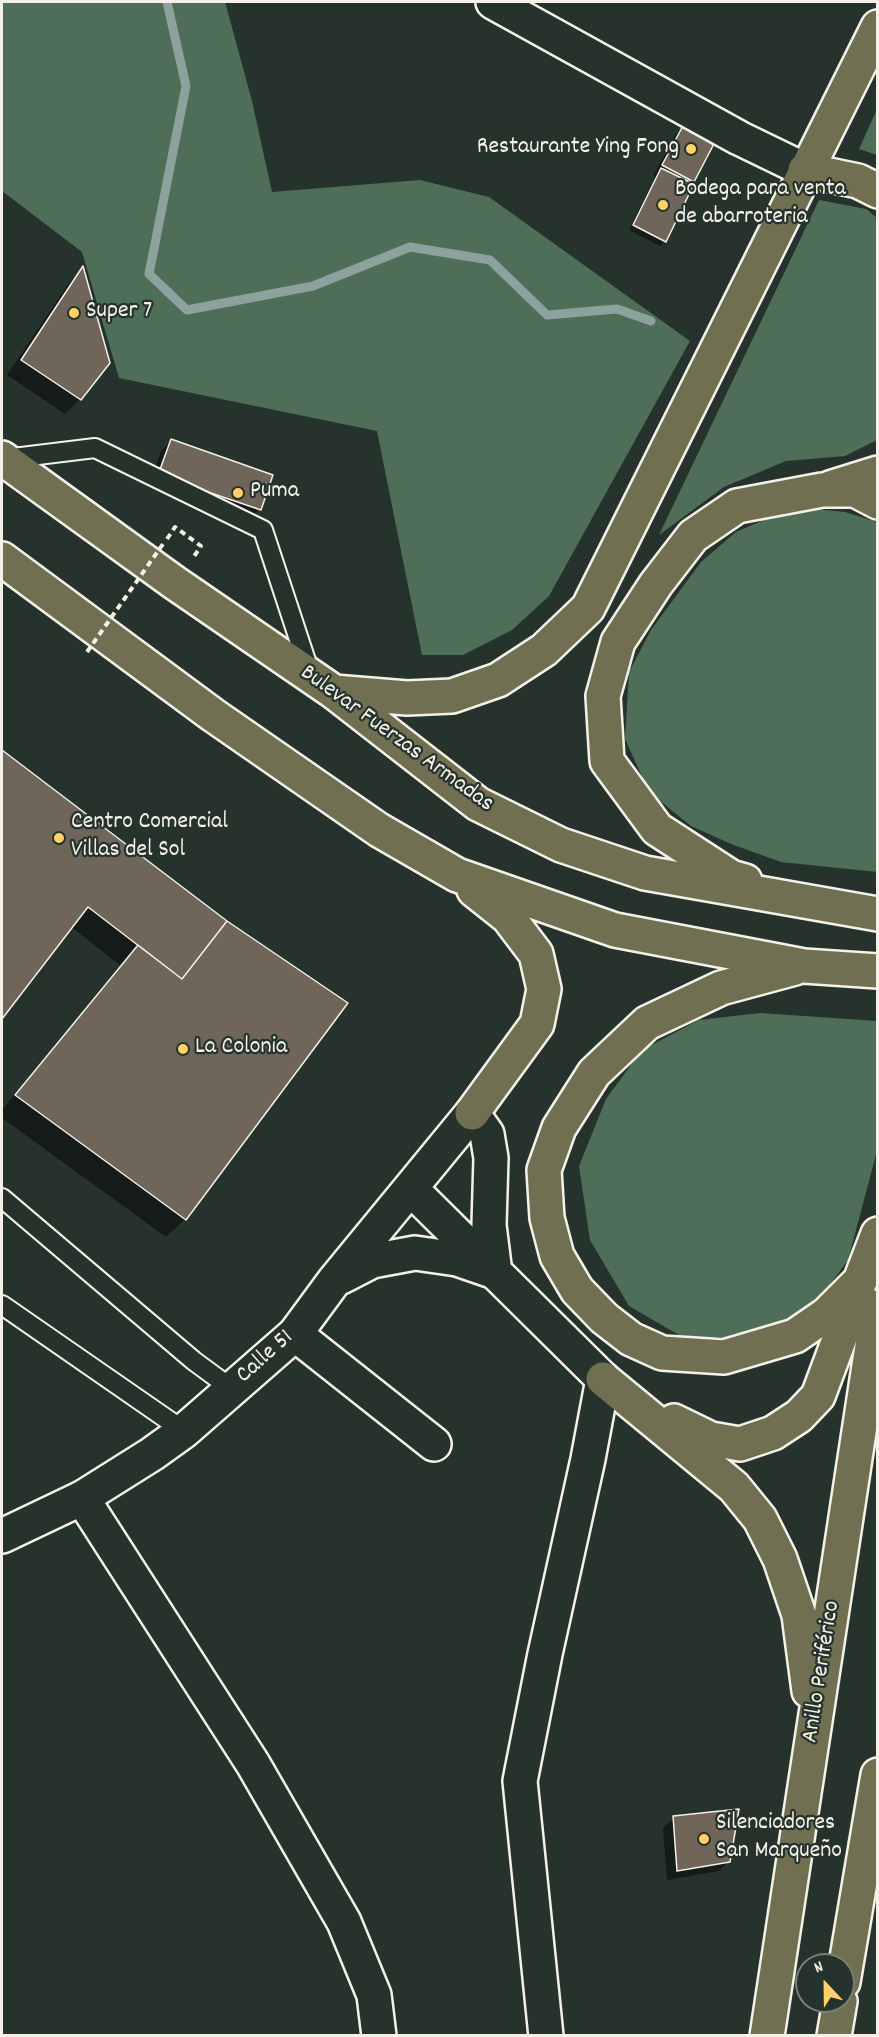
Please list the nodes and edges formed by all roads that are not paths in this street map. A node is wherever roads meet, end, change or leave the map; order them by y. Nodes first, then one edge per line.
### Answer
1 (493, 2) edge
2 (878, 27) edge
3 (805, 170) junction
4 (878, 191) edge
5 (2, 458) edge
6 (878, 473) edge
7 (822, 490) junction
8 (878, 502) edge
9 (2, 559) edge
10 (322, 685) junction
11 (456, 875) junction
12 (815, 902) junction
13 (878, 914) edge
14 (804, 966) junction
15 (878, 971) edge
16 (472, 1113) junction
17 (411, 1189) junction
18 (2, 1198) edge
19 (878, 1234) edge
20 (495, 1272) junction
21 (334, 1281) junction
22 (869, 1294) edge
23 (2, 1305) edge
24 (295, 1334) junction
25 (603, 1379) junction
26 (232, 1389) junction
27 (184, 1431) junction
28 (434, 1444) dead end
29 (82, 1498) junction
30 (2, 1536) edge
31 (814, 1732) junction
32 (878, 1776) edge
33 (878, 1823) edge
34 (864, 1857) junction
35 (848, 1953) edge
36 (838, 2013) edge
37 (379, 2036) edge
38 (546, 2036) edge
39 (767, 2036) edge
40 (834, 2036) edge

1 - 3 street
2 - 3 highway
3 - 4 highway
3 - 10 highway
5 - 10 highway, Bulevar Fuerzas Armadas
5 - 10 lane
6 - 7 highway
7 - 8 highway
7 - 12 highway
9 - 11 highway
10 - 12 highway, Bulevar Fuerzas Armadas
11 - 14 highway
11 - 16 highway
12 - 13 highway, Bulevar Fuerzas Armadas
14 - 15 highway
14 - 22 highway
16 - 17 street, Calle 51
16 - 20 street
17 - 20 street
17 - 21 street, Calle 51
18 - 26 lane
19 - 22 highway
20 - 21 street
20 - 25 street
21 - 24 street, Calle 51
22 - 25 highway
22 - 31 highway, Anillo Periférico
23 - 27 lane
24 - 26 street, Calle 51
24 - 28 street
25 - 31 highway
25 - 38 street
26 - 27 street, Calle 51
27 - 29 street, Calle 51
29 - 30 street, Calle 51
29 - 37 street
31 - 39 highway, Anillo Periférico
32 - 34 highway
33 - 34 highway
34 - 35 highway
36 - 40 highway

